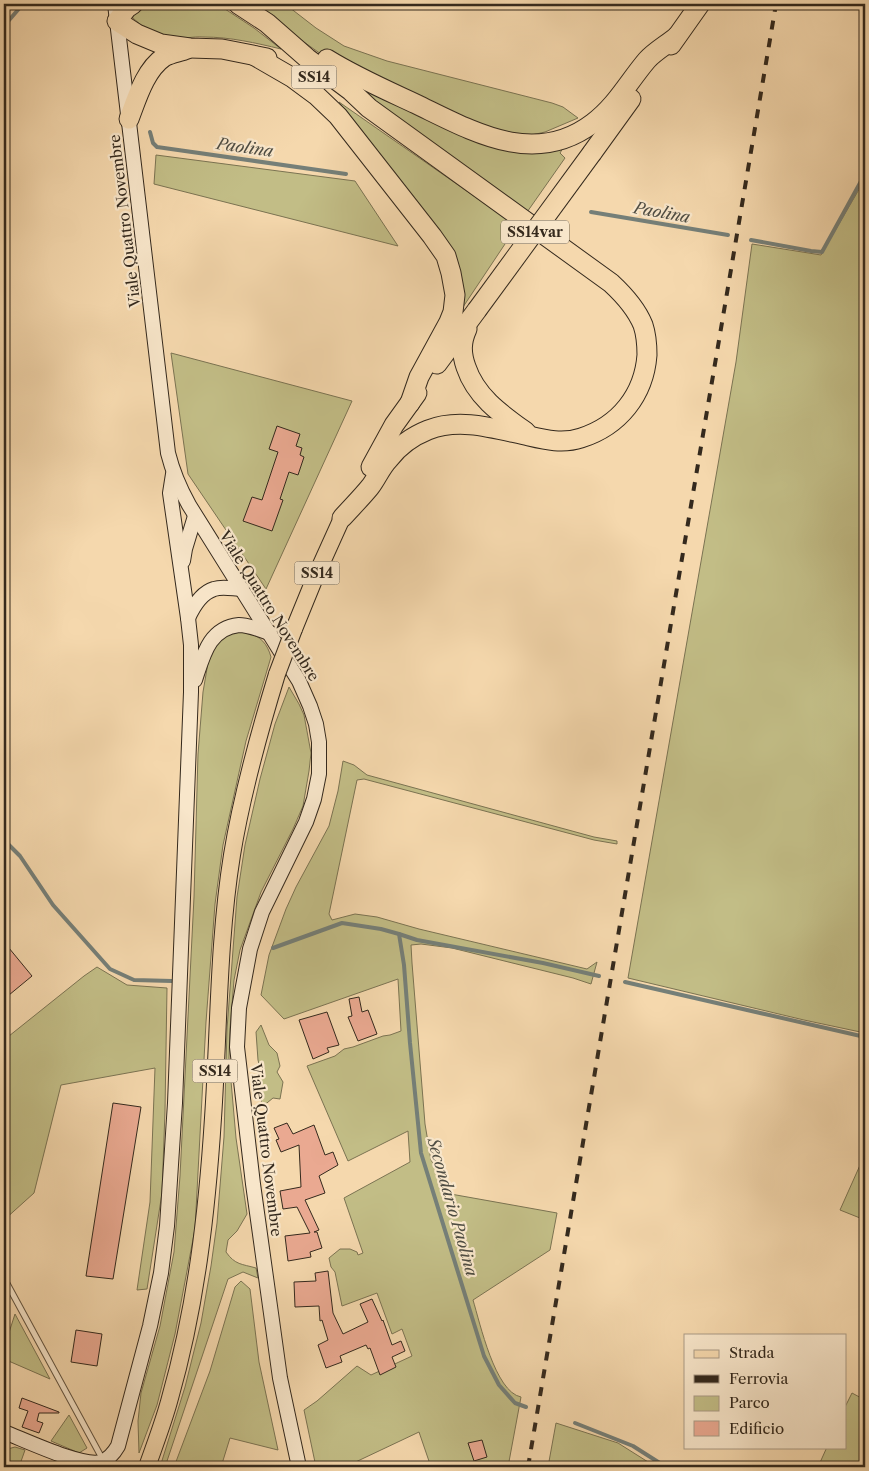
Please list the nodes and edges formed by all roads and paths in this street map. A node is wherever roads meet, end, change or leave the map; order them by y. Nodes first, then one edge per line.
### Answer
1 (133, 4) edge
2 (238, 4) edge
3 (700, 4) edge
4 (116, 12) edge
5 (267, 23) junction
6 (677, 36) junction
7 (190, 48) junction
8 (255, 56) junction
9 (368, 108) junction
10 (129, 119) junction
11 (475, 312) junction
12 (410, 403) junction
13 (533, 437) junction
14 (173, 474) junction
15 (195, 516) junction
16 (342, 518) junction
17 (181, 569) junction
18 (242, 590) junction
19 (188, 618) junction
20 (270, 633) junction
21 (191, 692) junction
22 (4, 1278) edge
23 (4, 1432) edge
24 (103, 1464) edge
25 (148, 1467) edge
26 (299, 1467) edge

1 - 4 highway
2 - 5 highway
3 - 6 highway, SS14var
4 - 7 highway
4 - 10 main road, Viale Quattro Novembre
5 - 6 highway
5 - 9 highway
6 - 11 highway, SS14var, bridge
7 - 8 highway
7 - 10 highway
8 - 9 highway, SS14
8 - 12 highway
9 - 13 highway
10 - 14 main road, Viale Quattro Novembre
11 - 12 highway, SS14var
11 - 13 highway
12 - 16 highway, SS14var
13 - 16 highway
14 - 15 main road, Viale Quattro Novembre
14 - 17 main road
15 - 17 main road
15 - 18 main road, Viale Quattro Novembre
16 - 25 main road, SS14, bridge
17 - 19 main road
18 - 19 main road
18 - 20 main road, Viale Quattro Novembre
19 - 21 main road
20 - 21 main road
20 - 26 main road, Viale Quattro Novembre
21 - 24 main road
22 - 24 lane
23 - 24 main road

